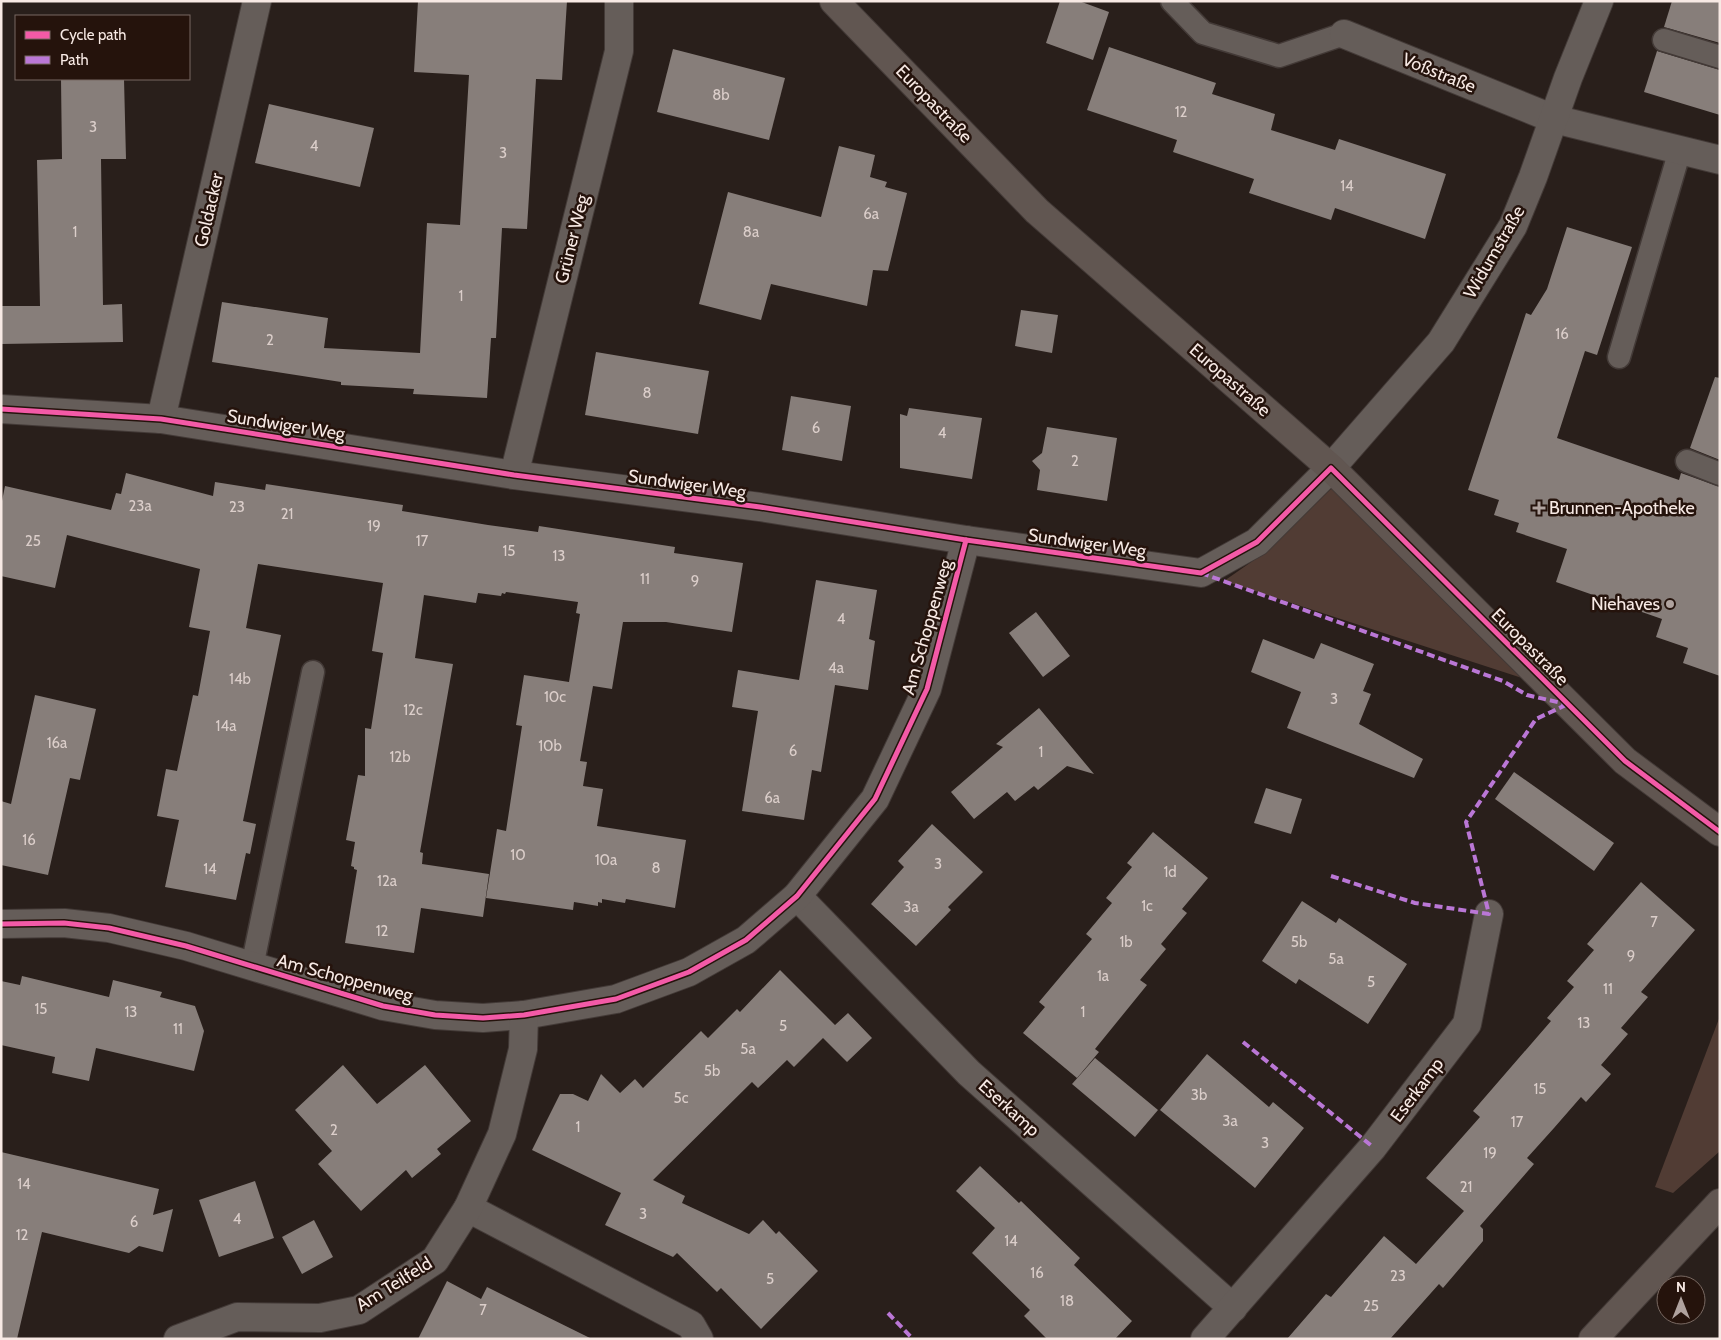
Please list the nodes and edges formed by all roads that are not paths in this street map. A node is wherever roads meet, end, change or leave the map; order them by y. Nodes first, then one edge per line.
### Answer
1 (257, 1) edge
2 (618, 1) edge
3 (834, 1) edge
4 (1172, 1) edge
5 (1599, 1) edge
6 (1344, 34) joint
7 (1664, 40) dead end
8 (1720, 57) edge
9 (1554, 119) junction
10 (1680, 150) junction
11 (1720, 160) edge
12 (1619, 357) dead end
13 (1, 409) edge
14 (161, 419) junction
15 (1687, 461) dead end
16 (1330, 468) junction
17 (514, 474) junction
18 (1720, 474) edge
19 (966, 540) junction
20 (313, 672) dead end
21 (1720, 832) edge
22 (796, 896) junction
23 (1489, 914) dead end
24 (1, 924) edge
25 (252, 967) junction
26 (524, 1016) junction
27 (1720, 1203) edge
28 (468, 1208) junction
29 (1233, 1308) junction
30 (322, 1328) edge
31 (695, 1332) edge
32 (178, 1339) edge
33 (1205, 1339) edge
34 (1593, 1339) edge

1 - 14 street, Goldacker
2 - 17 street, Grüner Weg
3 - 16 street, Europastraße
4 - 6 lane, Voßstraße
5 - 9 street, Widumstraße
6 - 9 street, Voßstraße
7 - 8 lane
9 - 10 street, Voßstraße
9 - 16 street, Widumstraße
10 - 11 street, Voßstraße
10 - 12 lane
13 - 14 street, Sundwiger Weg
14 - 17 street, Sundwiger Weg
15 - 18 lane
16 - 19 street, Sundwiger Weg
16 - 21 street, Europastraße
17 - 19 street, Sundwiger Weg
19 - 22 street, Am Schoppenweg
20 - 25 lane
22 - 26 street, Am Schoppenweg
22 - 29 street, Eserkamp
23 - 29 street, Eserkamp
24 - 25 street, Am Schoppenweg
25 - 26 street, Am Schoppenweg
26 - 28 street, Am Teilfeld
27 - 34 street
28 - 30 street, Am Teilfeld
28 - 31 street
29 - 33 street, Eserkamp
30 - 32 street, Am Teilfeld

